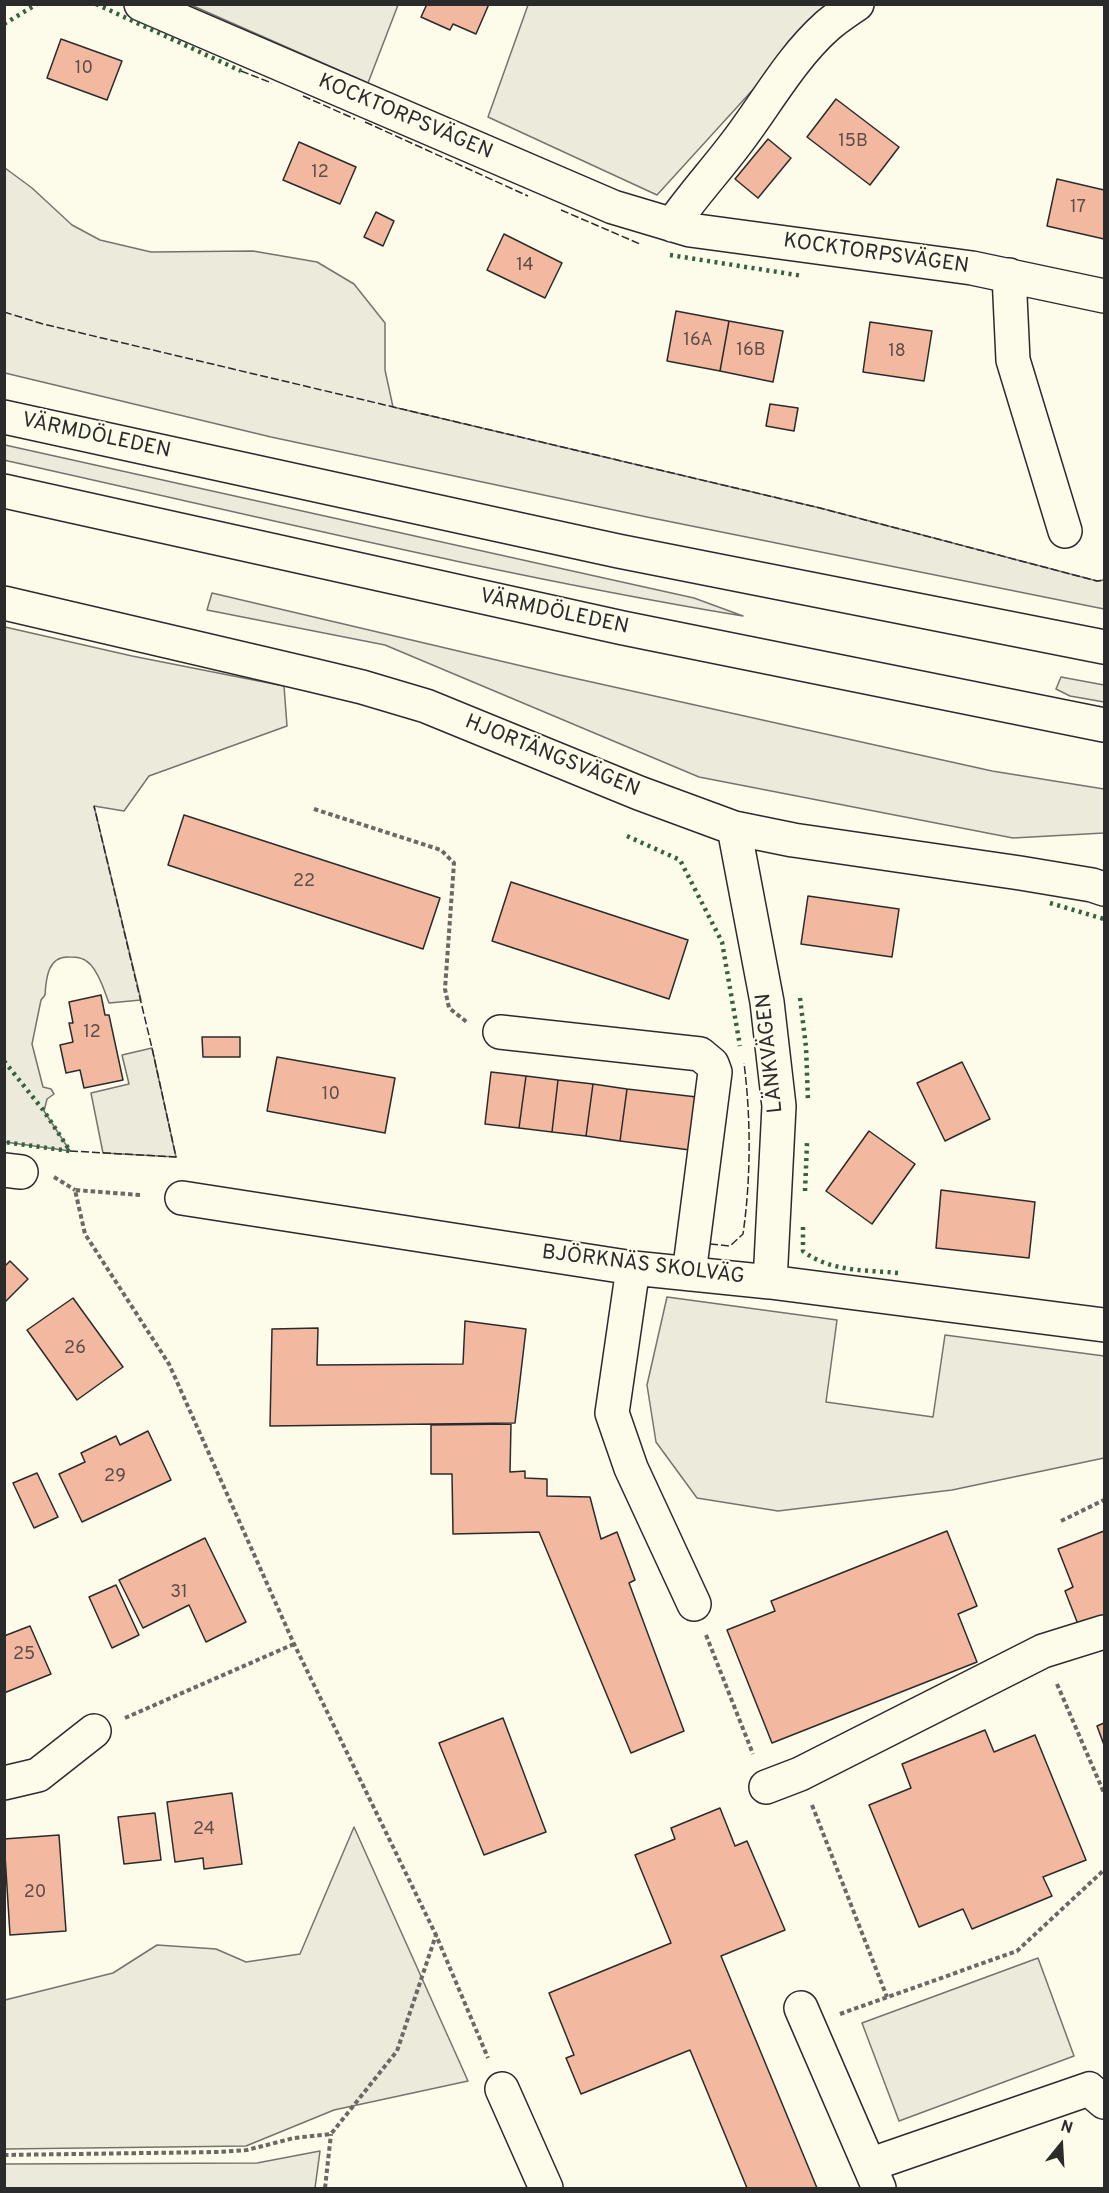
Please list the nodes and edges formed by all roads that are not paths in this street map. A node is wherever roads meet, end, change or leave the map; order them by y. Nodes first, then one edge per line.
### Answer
1 (141, 4) edge
2 (857, 4) edge
3 (672, 225) junction
4 (1009, 275) junction
5 (1104, 296) edge
6 (4, 417) edge
7 (4, 491) edge
8 (1065, 531) dead end
9 (4, 603) edge
10 (1104, 647) edge
11 (1104, 725) edge
12 (734, 828) junction
13 (1104, 889) edge
14 (500, 1032) road end
15 (182, 1198) dead end
16 (633, 1269) junction
17 (689, 1274) junction
18 (770, 1282) junction
19 (1104, 1325) edge
20 (694, 1604) road end
21 (1104, 1632) edge
22 (94, 1731) road end
23 (4, 1783) edge
24 (766, 1787) road end
25 (804, 2017) road end
26 (501, 2089) road end
27 (1104, 2102) edge
28 (874, 2177) edge
29 (546, 2188) edge

1 - 3 main road, KOCKTORPSVÄGEN
2 - 3 main road
3 - 4 main road, KOCKTORPSVÄGEN
4 - 5 main road, KOCKTORPSVÄGEN
4 - 8 main road
6 - 10 main road, VÄRMDÖLEDEN
7 - 11 main road, VÄRMDÖLEDEN
9 - 12 main road, HJORTÄNGSVÄGEN
12 - 13 main road, HJORTÄNGSVÄGEN
12 - 18 main road, LÄNKVÄGEN
14 - 17 main road
15 - 16 main road, BJÖRKNÄS SKOLVÄG
16 - 17 main road, BJÖRKNÄS SKOLVÄG
16 - 20 main road
17 - 18 main road, BJÖRKNÄS SKOLVÄG
18 - 19 main road, BJÖRKNÄS SKOLVÄG
21 - 24 main road
22 - 23 main road
25 - 28 main road
26 - 29 main road
27 - 28 main road

